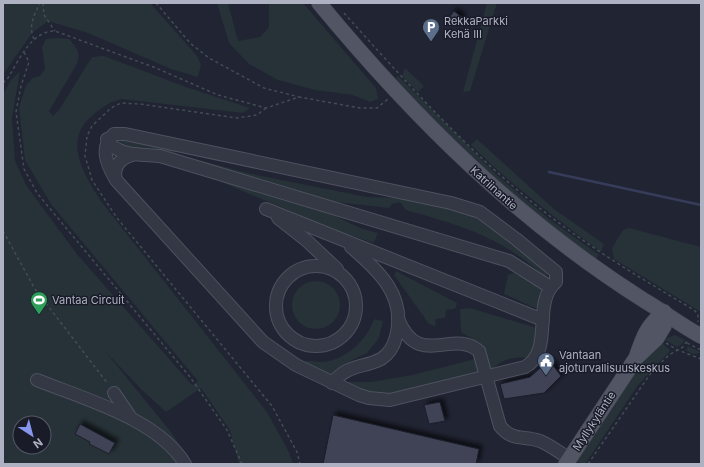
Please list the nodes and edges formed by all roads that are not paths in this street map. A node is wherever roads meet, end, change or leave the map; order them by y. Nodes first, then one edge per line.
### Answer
1 (319, 3) edge
2 (108, 139) junction
3 (138, 154) junction
4 (116, 180) junction
5 (342, 240) junction
6 (343, 275) junction
7 (550, 286) junction
8 (664, 312) junction
9 (398, 319) junction
10 (543, 320) junction
11 (699, 329) edge
12 (300, 342) junction
13 (289, 361) junction
14 (486, 378) junction
15 (37, 380) dead end
16 (335, 380) junction
17 (114, 393) road end
18 (131, 418) junction
19 (568, 461) edge
20 (185, 464) edge

1 - 8 main road, Katriinantie
2 - 3 lane
2 - 4 lane
2 - 7 lane
3 - 4 lane
3 - 7 lane
4 - 13 lane
5 - 6 lane
5 - 9 lane
5 - 10 lane
6 - 12 lane
6 - 12 lane
7 - 10 lane
8 - 11 main road, Katriinantie
8 - 19 main road, Myllykyläntie
9 - 14 lane
9 - 16 lane
10 - 14 lane
12 - 13 lane
13 - 16 lane
14 - 16 lane
14 - 19 lane
15 - 18 lane
17 - 18 lane
18 - 20 lane

